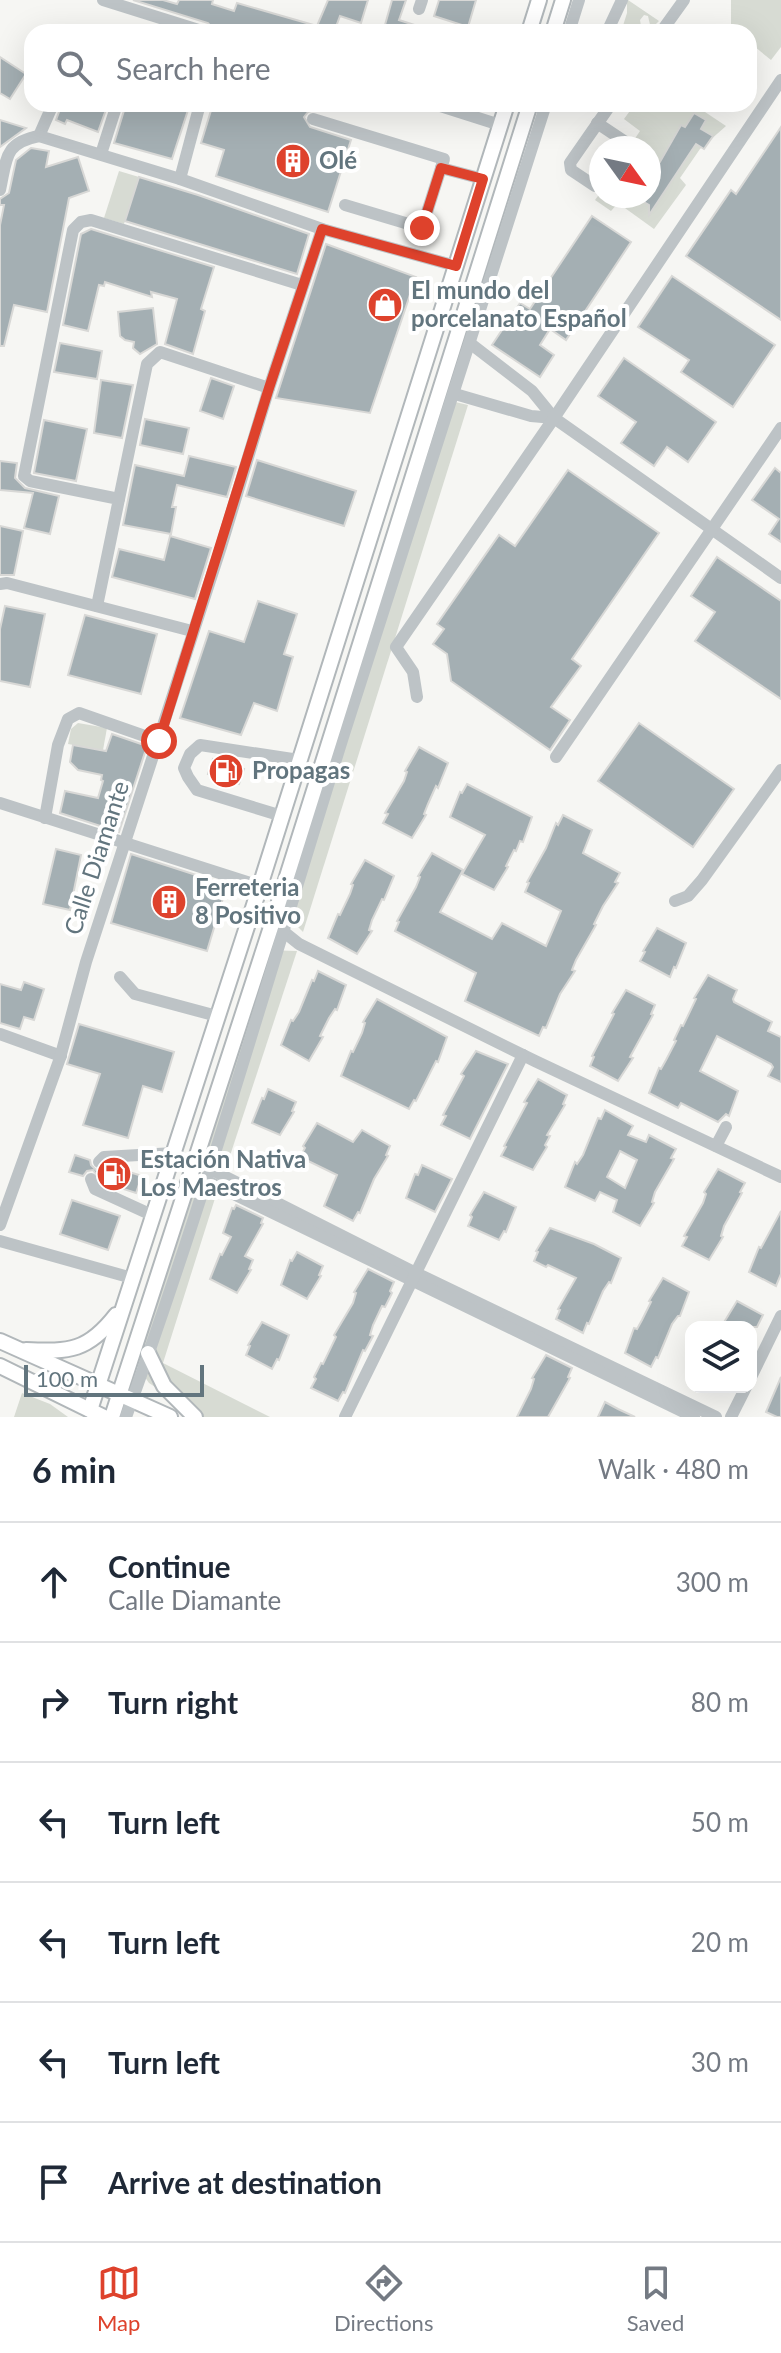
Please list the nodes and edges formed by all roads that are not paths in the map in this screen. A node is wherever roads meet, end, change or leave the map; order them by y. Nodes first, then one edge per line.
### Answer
1 (103, 0) edge
2 (539, 0) edge
3 (563, 0) edge
4 (579, 0) edge
5 (622, 0) edge
6 (684, 0) edge
7 (127, 4) edge
8 (183, 24) edge
9 (532, 24) edge
10 (556, 24) edge
11 (572, 24) edge
12 (611, 24) edge
13 (667, 24) edge
14 (781, 80) edge
15 (50, 112) edge
16 (114, 112) edge
17 (198, 112) edge
18 (459, 112) edge
19 (504, 112) edge
20 (527, 112) edge
21 (544, 112) edge
22 (603, 112) edge
23 (313, 119) dead end
24 (597, 123) junction
25 (500, 125) junction
26 (39, 136) junction
27 (616, 136) edge
28 (101, 154) junction
29 (441, 168) junction
30 (180, 179) junction
31 (483, 179) junction
32 (589, 182) edge
33 (0, 190) edge
34 (345, 205) dead end
35 (322, 229) junction
36 (456, 266) junction
37 (302, 285) junction
38 (471, 344) junction
39 (269, 388) junction
40 (455, 394) junction
41 (554, 418) junction
42 (781, 428) edge
43 (119, 499) junction
44 (709, 530) junction
45 (781, 578) edge
46 (0, 584) edge
47 (97, 606) junction
48 (192, 631) junction
49 (417, 697) dead end
50 (159, 741) junction
51 (556, 757) dead end
52 (299, 760) junction
53 (781, 770) edge
54 (0, 803) edge
55 (282, 816) junction
56 (45, 818) junction
57 (126, 843) junction
58 (260, 886) junction
59 (675, 901) dead end
60 (284, 932) junction
61 (120, 977) dead end
62 (217, 1016) junction
63 (0, 1034) edge
64 (523, 1055) junction
65 (61, 1056) junction
66 (726, 1127) dead end
67 (716, 1146) junction
68 (174, 1153) junction
69 (99, 1162) dead end
70 (212, 1177) junction
71 (781, 1177) edge
72 (91, 1179) dead end
73 (154, 1216) junction
74 (0, 1225) edge
75 (0, 1241) edge
76 (414, 1277) junction
77 (132, 1278) junction
78 (123, 1305) junction
79 (781, 1316) edge
80 (0, 1341) edge
81 (18, 1349) junction
82 (148, 1353) junction
83 (757, 1365) edge
84 (0, 1366) edge
85 (98, 1385) junction
86 (743, 1393) edge
87 (658, 1395) junction
88 (126, 1397) junction
89 (89, 1414) edge
90 (104, 1417) edge
91 (112, 1417) edge
92 (126, 1417) edge
93 (170, 1417) edge
94 (195, 1417) edge
95 (345, 1417) edge
96 (694, 1417) edge
97 (716, 1417) edge
98 (731, 1417) edge

1 - 7 street
2 - 9 main road
3 - 10 main road
4 - 11 street
5 - 12 street
6 - 13 street
7 - 8 street
14 - 41 street
15 - 26 street
16 - 28 street
17 - 30 street
18 - 25 street
19 - 25 main road
20 - 88 main road
21 - 38 street
22 - 24 street
23 - 29 street
24 - 27 street
24 - 32 street
25 - 31 main road
26 - 28 street
26 - 33 street
28 - 30 street
29 - 31 street
29 - 34 street
30 - 35 street
31 - 36 main road
35 - 36 street
35 - 37 street, Calle Diamante
36 - 52 main road
37 - 39 street, Calle Diamante
37 - 43 street
38 - 40 street
38 - 41 street
39 - 43 street
39 - 48 street, Calle Diamante
40 - 41 street
40 - 60 street
41 - 44 street
41 - 49 street
42 - 44 street
43 - 47 street
44 - 45 street
44 - 51 street
46 - 47 street
47 - 48 street
48 - 50 street, Calle Diamante
50 - 56 street
50 - 57 street, Calle Diamante
52 - 55 main road
52 - 55 street
53 - 59 street
54 - 56 street
55 - 58 main road
56 - 57 street
57 - 58 street
57 - 65 street, Calle Diamante
58 - 62 main road
60 - 64 street
60 - 70 street
61 - 62 street
62 - 68 main road
63 - 65 street
64 - 67 street
64 - 76 street
65 - 74 street, Calle Diamante
66 - 67 street
67 - 71 street
68 - 69 street
68 - 73 main road
70 - 76 street
70 - 82 street
72 - 73 street
73 - 77 main road
75 - 77 street
76 - 87 street
76 - 95 street
77 - 78 main road
78 - 81 main road
78 - 85 main road
79 - 83 street
80 - 81 main road
81 - 85 main road
82 - 88 street
82 - 94 main road
84 - 89 main road
85 - 88 main road
85 - 89 main road
86 - 98 street
87 - 96 street
87 - 97 street
88 - 91 main road
88 - 92 street
88 - 93 main road
89 - 90 main road

